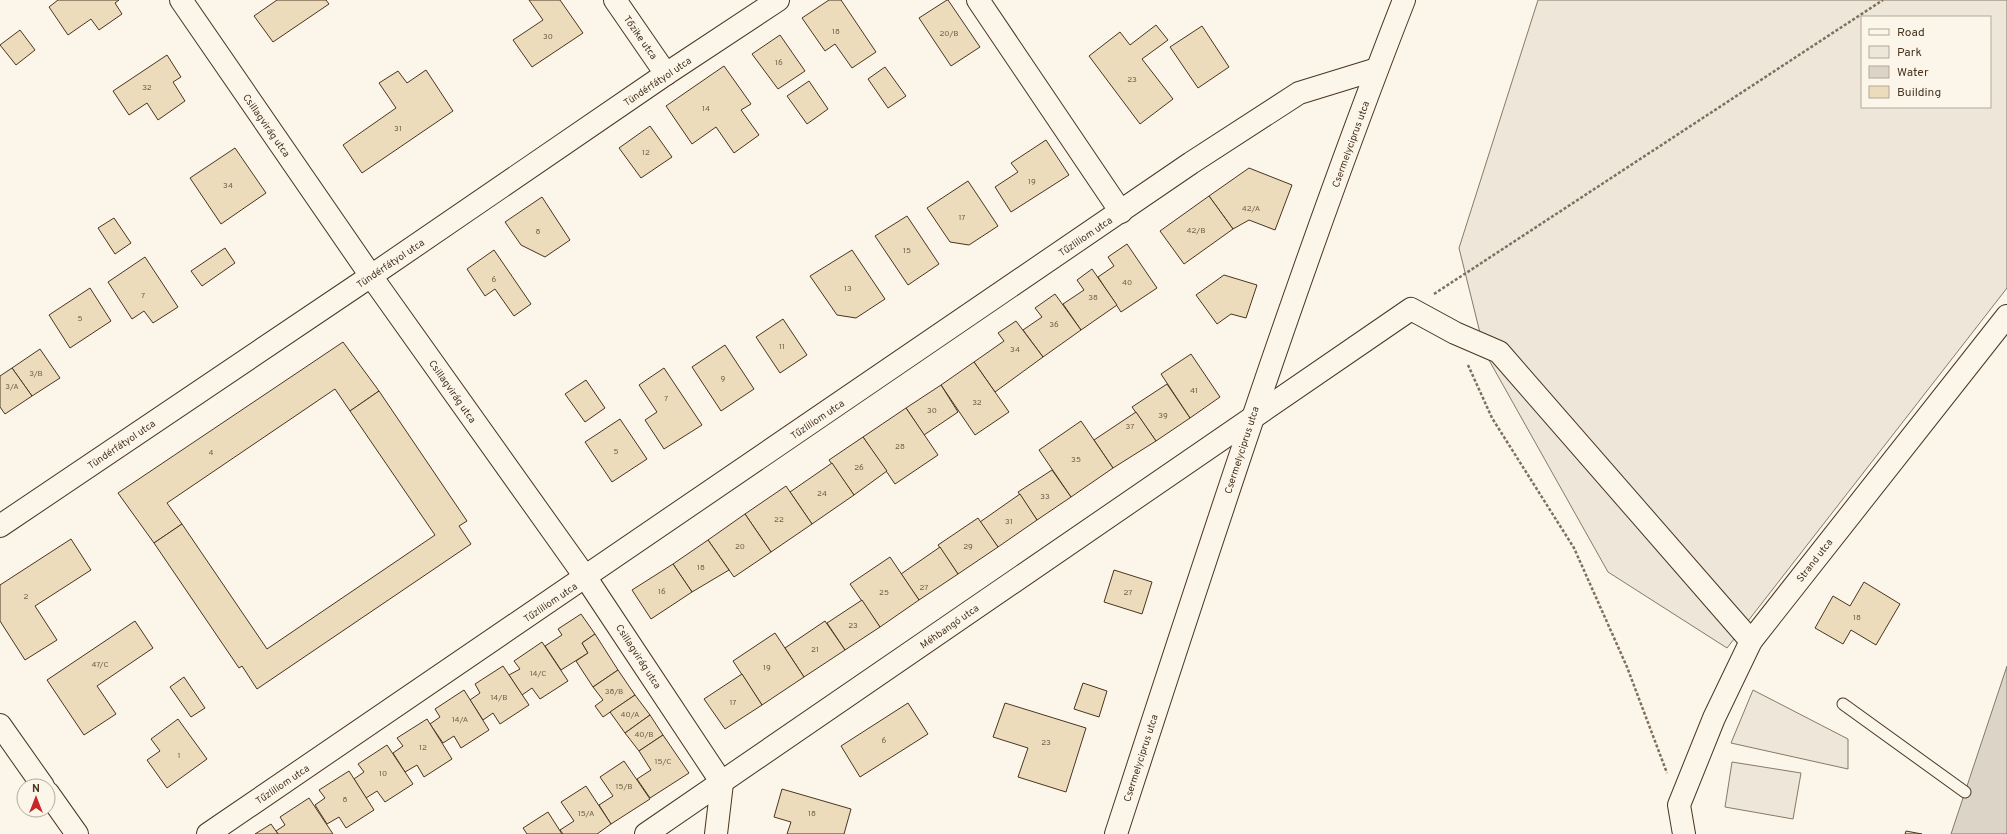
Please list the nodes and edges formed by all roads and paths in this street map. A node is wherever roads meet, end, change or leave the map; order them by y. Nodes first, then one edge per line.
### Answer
1 (181, 0) edge
2 (615, 0) edge
3 (778, 0) edge
4 (978, 0) edge
5 (1404, 0) edge
6 (1883, 0) edge
7 (1377, 69) junction
8 (666, 74) junction
9 (1121, 212) junction
10 (371, 276) junction
11 (1411, 309) junction
12 (2007, 316) edge
13 (1454, 333) junction
14 (1252, 417) junction
15 (0, 526) edge
16 (586, 578) junction
17 (1751, 641) junction
18 (1843, 704) dead end
19 (0, 725) edge
20 (37, 778) edge
21 (722, 783) junction
22 (1965, 792) dead end
23 (56, 804) edge
24 (1678, 805) junction
25 (77, 834) edge
26 (208, 834) edge
27 (646, 834) edge
28 (716, 834) edge
29 (1116, 834) edge
30 (1684, 834) edge

1 - 10 street, Csillagvirág utca
2 - 8 street, Tőzike utca
3 - 8 street, Tündérfátyol utca
4 - 9 street
5 - 7 street
6 - 11 path
7 - 9 street, Tűzliliom utca
7 - 14 street, Csermelyciprus utca
8 - 10 street, Tündérfátyol utca
9 - 16 street, Tűzliliom utca
10 - 15 street, Tündérfátyol utca
10 - 16 street, Csillagvirág utca
11 - 13 street
11 - 14 street, Méhbangó utca
12 - 17 street, Strand utca
13 - 17 street
13 - 24 path
14 - 21 street, Méhbangó utca
14 - 29 street, Csermelyciprus utca
16 - 21 street, Csillagvirág utca
16 - 26 street, Tűzliliom utca
17 - 24 street, Strand utca
18 - 22 lane
19 - 20 street
21 - 27 street, Méhbangó utca
21 - 28 street
23 - 25 street
24 - 30 street

